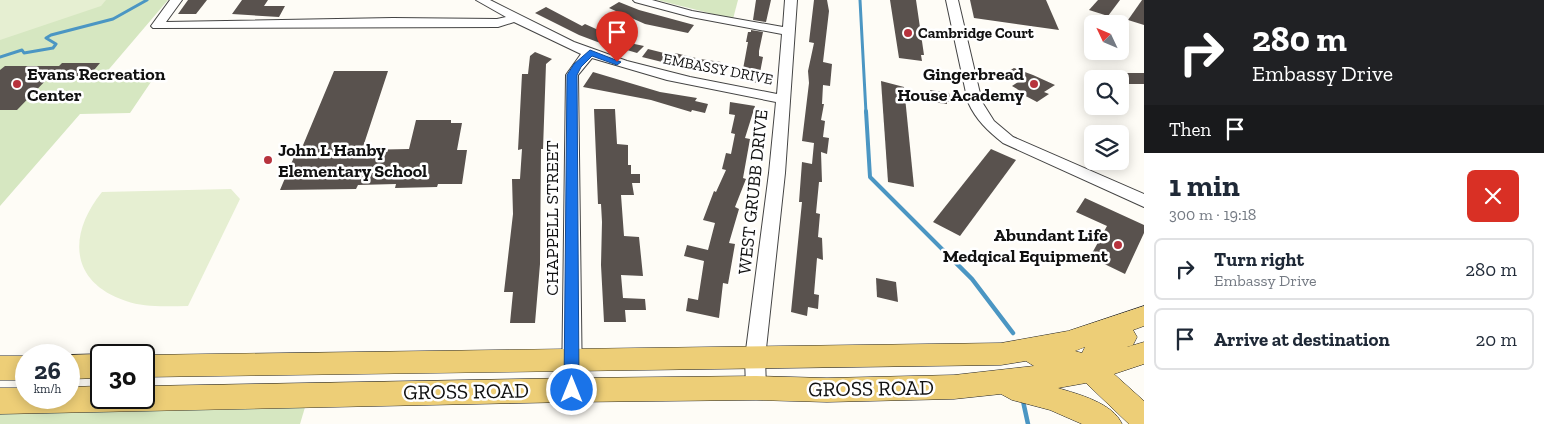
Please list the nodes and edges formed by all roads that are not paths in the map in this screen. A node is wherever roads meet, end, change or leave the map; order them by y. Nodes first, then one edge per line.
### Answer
1 (176, 0) edge
2 (482, 0) edge
3 (639, 0) edge
4 (791, 0) edge
5 (952, 0) edge
6 (515, 18) junction
7 (788, 31) junction
8 (590, 53) junction
9 (782, 99) junction
10 (1144, 201) edge
11 (1144, 316) edge
12 (1144, 329) edge
13 (1144, 353) edge
14 (962, 354) junction
15 (572, 358) junction
16 (755, 358) junction
17 (206, 364) junction
18 (155, 365) edge
19 (0, 368) edge
20 (15, 368) edge
21 (1094, 371) junction
22 (992, 384) junction
23 (756, 388) junction
24 (572, 390) junction
25 (191, 397) junction
26 (0, 401) edge
27 (1144, 419) edge
28 (1108, 424) edge

1 - 6 street
2 - 6 street, EMBASSY DRIVE
3 - 7 street
4 - 7 street, WEST GRUBB DRIVE
5 - 10 street
6 - 8 street, EMBASSY DRIVE
7 - 9 street, WEST GRUBB DRIVE
8 - 9 street, EMBASSY DRIVE
8 - 15 street, CHAPPELL STREET
9 - 16 street, WEST GRUBB DRIVE
11 - 14 main road, GROSS ROAD
12 - 21 main road
13 - 21 main road
14 - 16 main road, GROSS ROAD
14 - 21 main road
15 - 16 main road, GROSS ROAD
15 - 17 main road, GROSS ROAD
15 - 24 street, CHAPPELL STREET
16 - 23 street, WEST GRUBB DRIVE
17 - 18 main road, GROSS ROAD
17 - 25 main road
19 - 20 main road
21 - 22 main road
21 - 27 main road
22 - 23 main road, GROSS ROAD
22 - 28 main road
23 - 24 main road, GROSS ROAD
24 - 25 main road, GROSS ROAD
25 - 26 main road, GROSS ROAD

